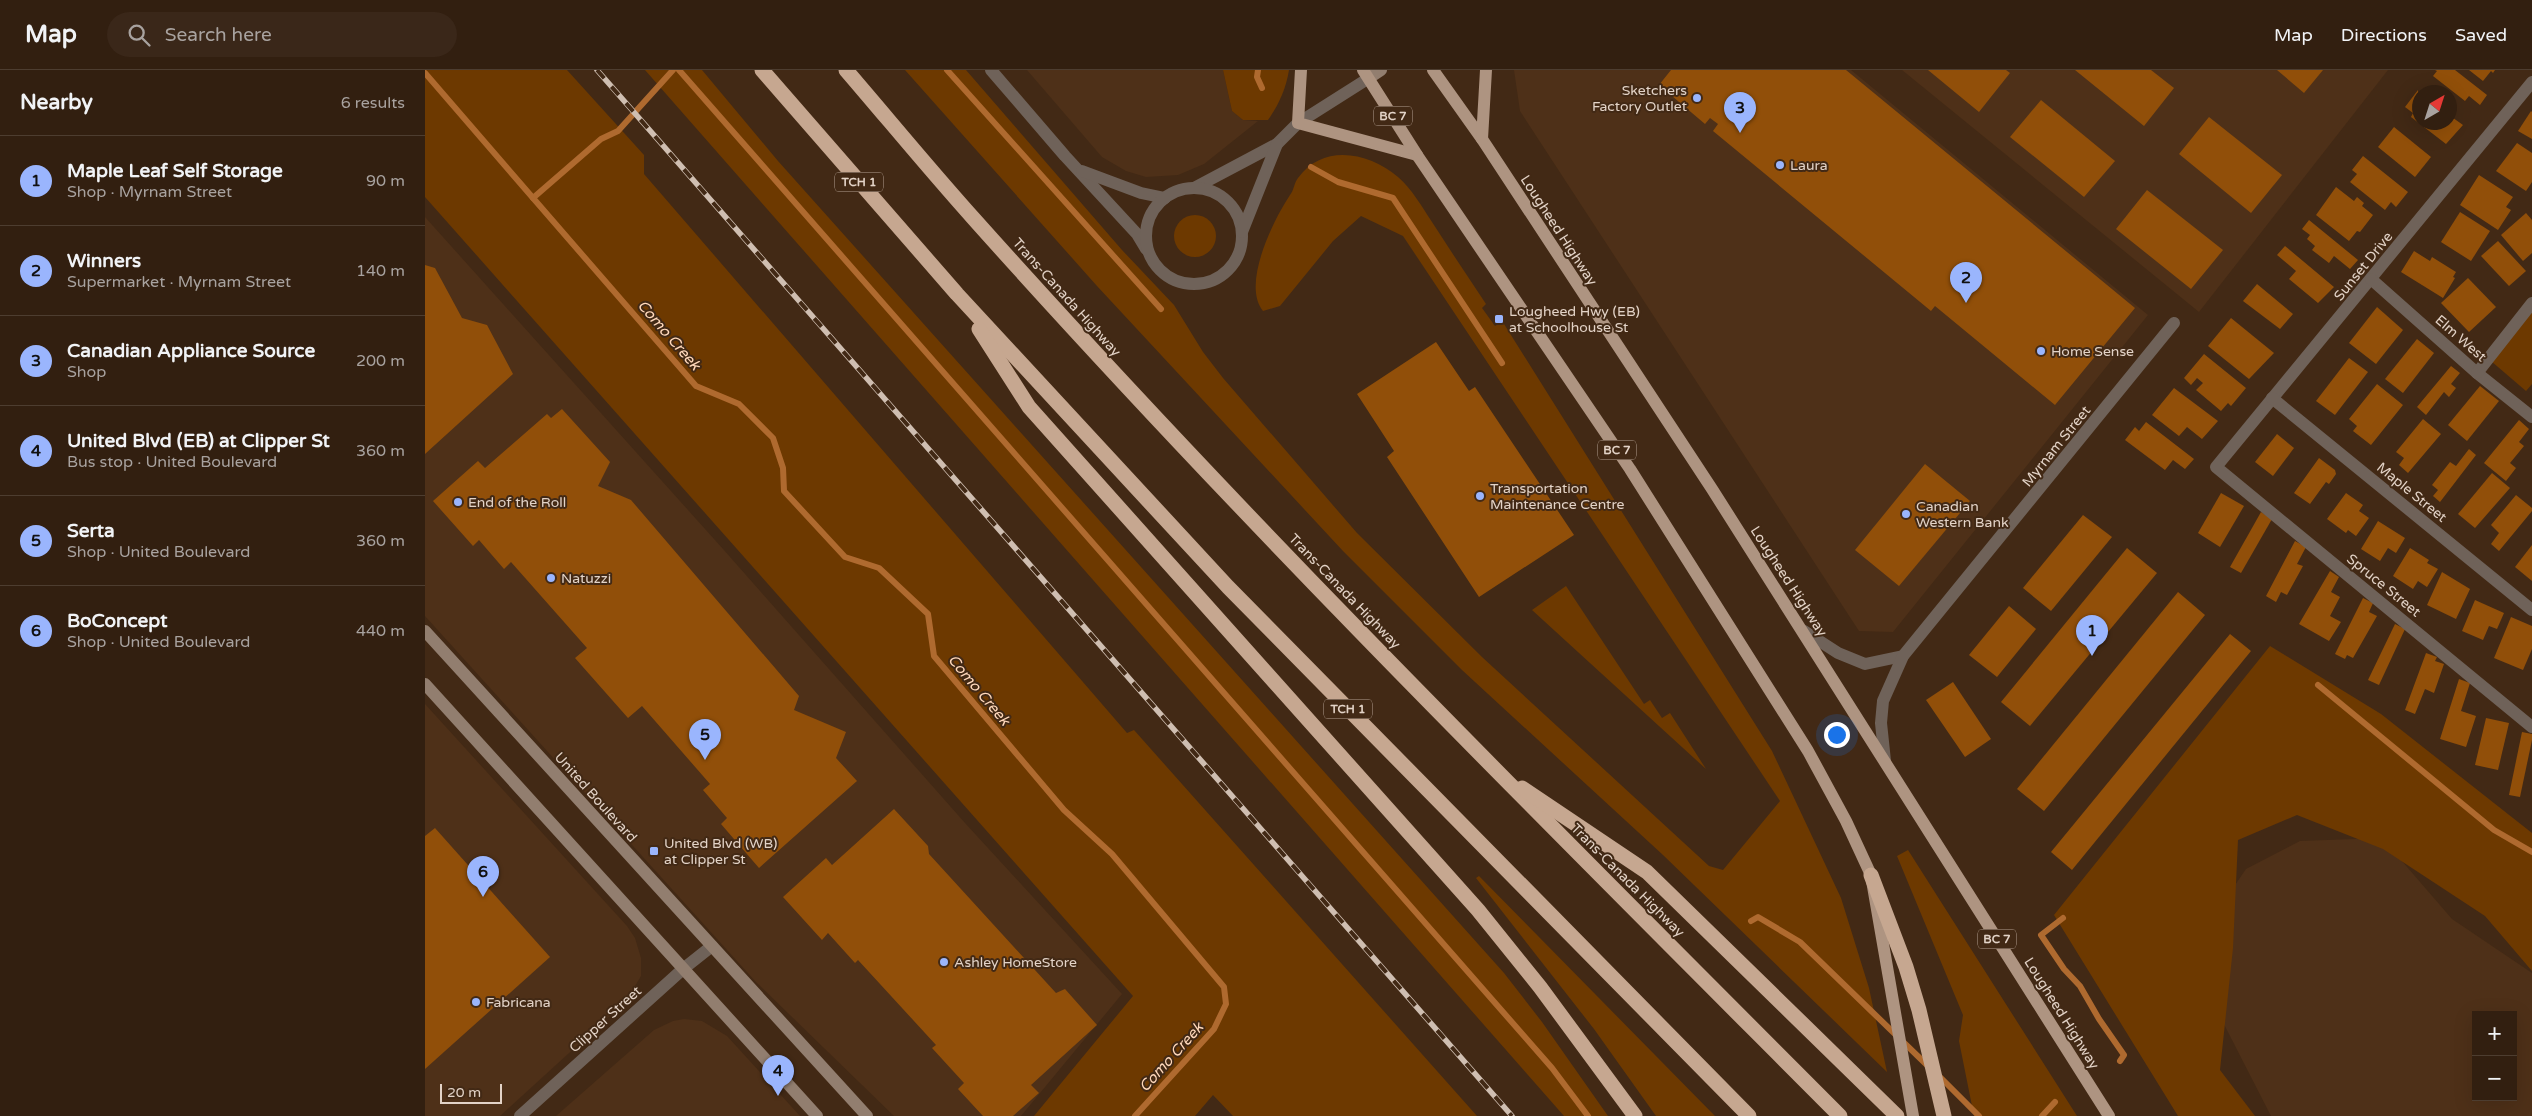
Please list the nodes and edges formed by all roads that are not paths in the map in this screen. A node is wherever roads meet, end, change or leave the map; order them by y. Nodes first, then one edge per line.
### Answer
1 (762, 70) edge
2 (846, 70) edge
3 (991, 70) edge
4 (1301, 70) edge
5 (1381, 70) edge
6 (1433, 70) edge
7 (1486, 70) edge
8 (1366, 74) edge
9 (2532, 82) edge
10 (1298, 123) junction
11 (1482, 139) junction
12 (1277, 144) junction
13 (1417, 155) junction
14 (1079, 170) junction
15 (1193, 188) junction
16 (1165, 198) junction
17 (1241, 232) junction
18 (1150, 255) junction
19 (2371, 280) junction
20 (957, 294) junction
21 (2532, 303) edge
22 (2174, 323) dead end
23 (2477, 373) junction
24 (2272, 398) junction
25 (2532, 417) edge
26 (2216, 467) joint
27 (2532, 610) edge
28 (425, 631) edge
29 (1804, 631) junction
30 (1903, 656) junction
31 (425, 684) edge
32 (2532, 726) edge
33 (1885, 761) junction
34 (1494, 770) junction
35 (1871, 874) junction
36 (712, 946) junction
37 (683, 969) junction
38 (520, 1116) edge
39 (817, 1116) edge
40 (867, 1116) edge
41 (1635, 1116) edge
42 (1749, 1116) edge
43 (1840, 1116) edge
44 (1897, 1116) edge
45 (1913, 1116) edge
46 (1944, 1116) edge
47 (2109, 1116) edge

1 - 20 highway, TCH 1
2 - 34 highway, Trans-Canada Highway
3 - 14 street
4 - 10 main road
5 - 8 main road
6 - 11 main road, Lougheed Highway / BC 7
7 - 11 main road
8 - 10 street
8 - 13 main road, BC 7
9 - 19 street, Sunset Drive
10 - 12 street
10 - 13 main road
11 - 29 main road, Lougheed Highway / BC 7
12 - 15 street
12 - 17 street
13 - 35 main road, BC 7
14 - 16 street
14 - 18 street
15 - 16 street
15 - 17 street
16 - 18 street
17 - 18 street
19 - 23 street, Elm West
19 - 24 street, Sunset Drive
20 - 41 highway
20 - 42 highway, TCH 1
21 - 23 street
22 - 30 street, Myrnam Street
23 - 25 street, Elm West
24 - 26 street, Sunset Drive
24 - 27 street, Maple Street
26 - 32 street, Spruce Street
28 - 36 main road, United Boulevard
29 - 30 street
29 - 33 main road, Lougheed Highway / BC 7
30 - 33 street, Myrnam Street
31 - 37 main road
33 - 47 main road, Lougheed Highway / BC 7
34 - 43 highway, Trans-Canada Highway
34 - 44 highway
35 - 45 main road, BC 7
35 - 46 highway
36 - 37 street, Clipper Street
36 - 40 main road, United Boulevard
37 - 38 street, Clipper Street
37 - 39 main road

